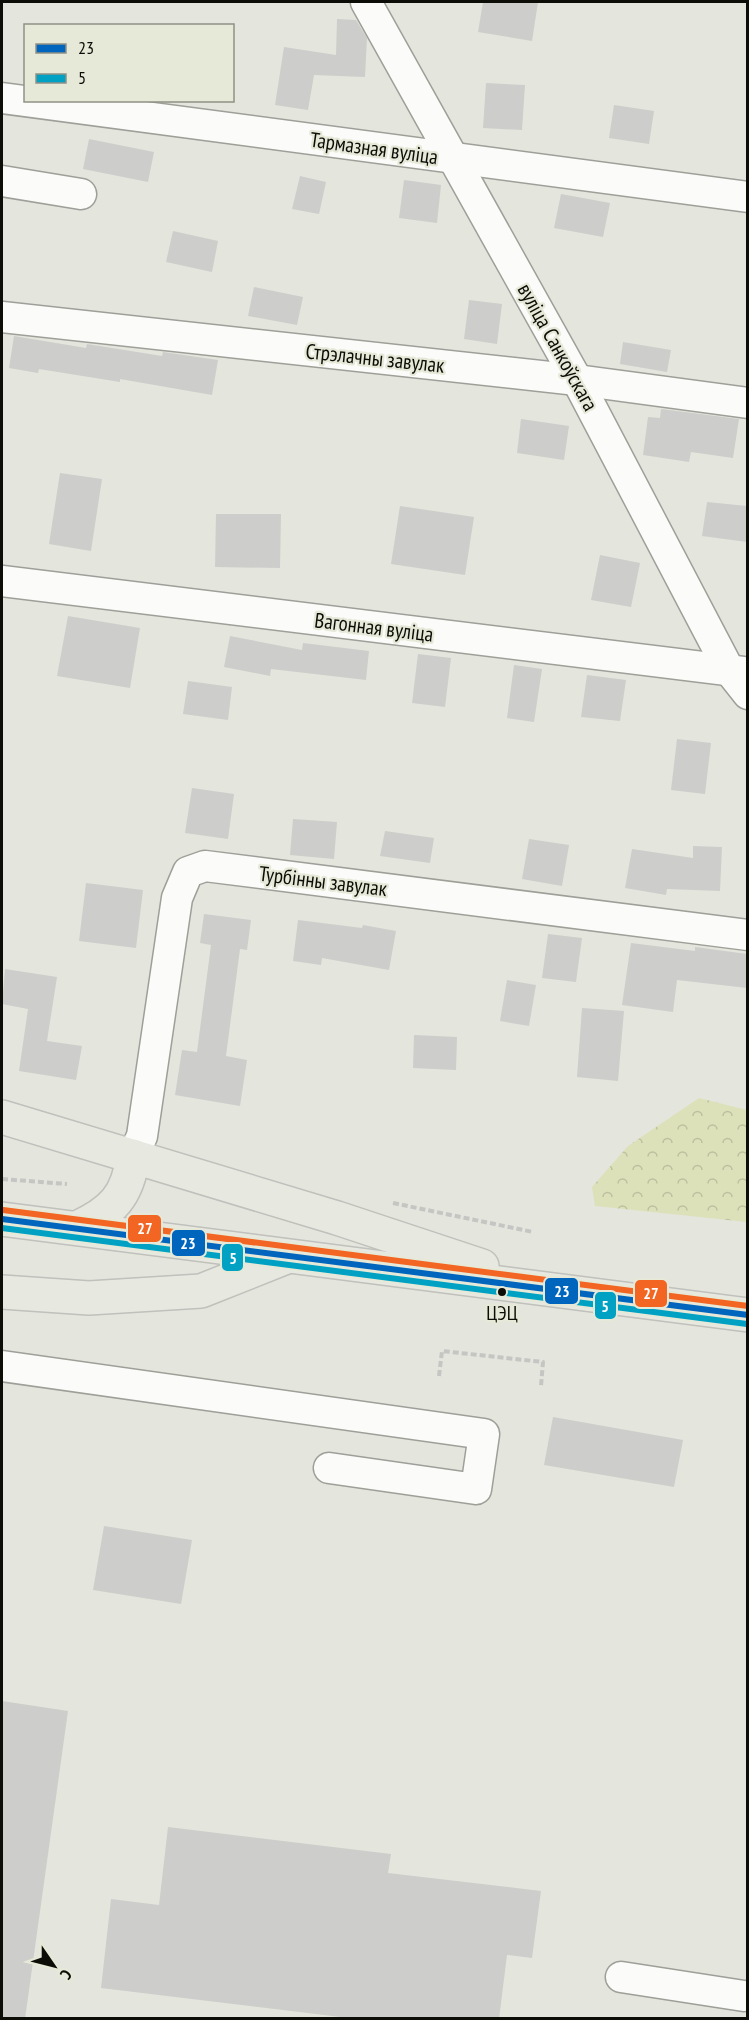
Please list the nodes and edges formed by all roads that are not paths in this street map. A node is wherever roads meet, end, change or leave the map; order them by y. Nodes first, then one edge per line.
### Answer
1 (366, 2) edge
2 (2, 98) edge
3 (24, 101) edge
4 (32, 102) edge
5 (452, 158) junction
6 (2, 182) edge
7 (81, 194) dead end
8 (747, 197) edge
9 (2, 318) edge
10 (577, 380) junction
11 (747, 403) edge
12 (2, 581) edge
13 (738, 671) edge
14 (747, 694) edge
15 (747, 935) edge
16 (2, 1117) edge
17 (133, 1156) junction
18 (2, 1219) edge
19 (77, 1228) junction
20 (285, 1257) junction
21 (547, 1287) junction
22 (2, 1292) edge
23 (747, 1315) edge
24 (2, 1366) edge
25 (328, 1467) dead end
26 (621, 1977) dead end
27 (744, 1996) dead end

1 - 5 street, вуліца Санкоўскага
2 - 3 street, Тармазная вуліца
4 - 5 street, Тармазная вуліца
5 - 8 street, Тармазная вуліца
5 - 10 street, вуліца Санкоўскага
6 - 7 street
9 - 10 street, Стрэлачны завулак
10 - 11 street, Стрэлачны завулак
10 - 13 street, вуліца Санкоўскага
12 - 13 street, Вагонная вуліца
13 - 14 street, вуліца Санкоўскага
15 - 17 street, Турбінны завулак
16 - 17 main road
17 - 19 main road
17 - 21 main road
18 - 19 main road
19 - 20 main road
20 - 21 main road
20 - 22 main road
21 - 23 main road
24 - 25 street
26 - 27 street

